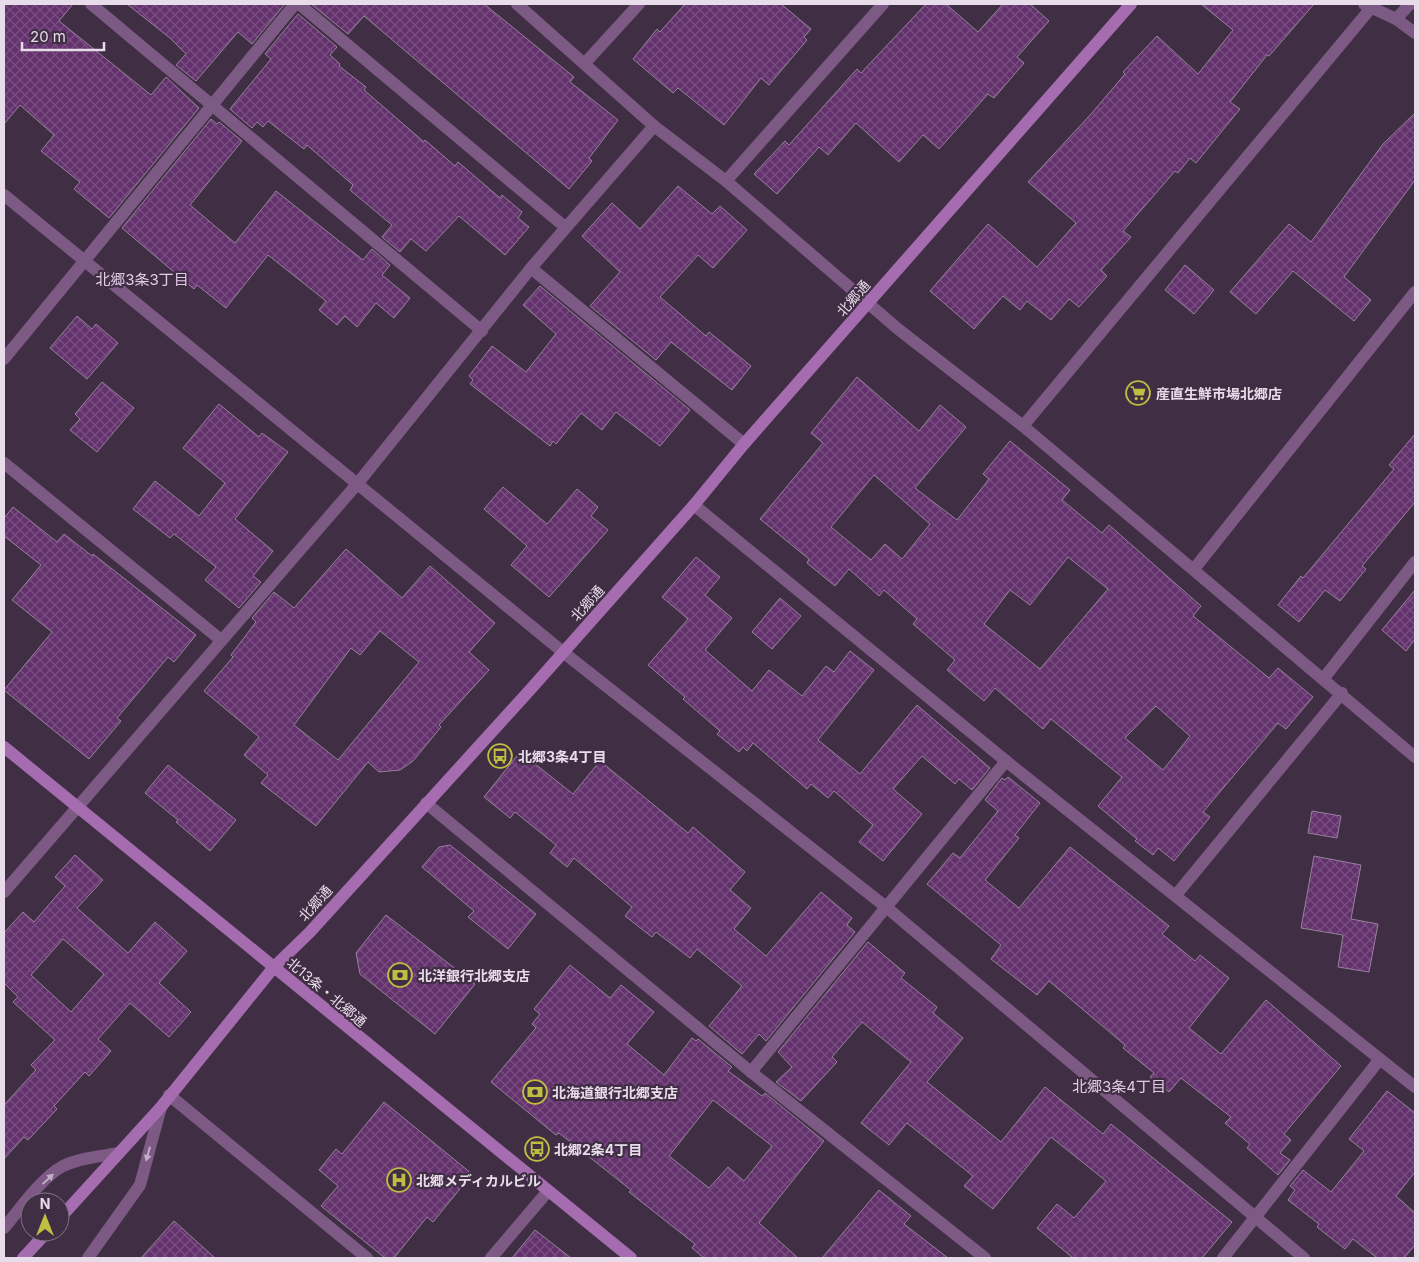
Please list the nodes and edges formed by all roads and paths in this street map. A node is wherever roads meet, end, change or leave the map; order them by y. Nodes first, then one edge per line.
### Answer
1 (91, 4) edge
2 (297, 4) edge
3 (517, 4) edge
4 (639, 4) edge
5 (883, 4) edge
6 (1131, 4) edge
7 (1410, 4) edge
8 (1368, 6) edge
9 (1396, 19) junction
10 (1415, 33) edge
11 (585, 63) junction
12 (213, 103) junction
13 (654, 126) junction
14 (726, 181) junction
15 (4, 195) edge
16 (566, 227) junction
17 (84, 260) junction
18 (531, 268) junction
19 (1415, 292) edge
20 (870, 302) junction
21 (482, 331) junction
22 (4, 359) edge
23 (1023, 426) junction
24 (744, 444) junction
25 (4, 463) edge
26 (358, 483) junction
27 (694, 505) junction
28 (1415, 562) edge
29 (1194, 569) junction
30 (221, 640) junction
31 (563, 652) junction
32 (1324, 678) junction
33 (1342, 693) junction
34 (4, 748) edge
35 (1415, 757) edge
36 (1006, 761) junction
37 (426, 803) junction
38 (78, 809) junction
39 (4, 892) edge
40 (1176, 894) junction
41 (886, 907) junction
42 (274, 968) junction
43 (1380, 1059) junction
44 (751, 1072) junction
45 (1415, 1087) edge
46 (169, 1094) junction
47 (160, 1107) junction
48 (119, 1153) junction
49 (548, 1191) junction
50 (70, 1207) edge
51 (1254, 1218) junction
52 (4, 1228) edge
53 (38, 1242) edge
54 (23, 1258) edge
55 (88, 1258) edge
56 (367, 1258) edge
57 (491, 1258) edge
58 (631, 1258) edge
59 (985, 1258) edge
60 (1222, 1258) edge
61 (1304, 1258) edge

1 - 12 street
2 - 12 street
2 - 16 street
3 - 11 street
4 - 11 street
5 - 14 street
6 - 20 street, 北郷通
7 - 9 street
8 - 9 street
8 - 23 street
9 - 10 street
11 - 13 street
12 - 17 street
12 - 21 street
13 - 14 street
13 - 16 street
14 - 20 street
15 - 17 street
16 - 18 street
17 - 22 street
17 - 26 street
18 - 21 street
18 - 24 street
19 - 29 street
20 - 23 street
20 - 24 street, 北郷通
21 - 26 street
23 - 29 street
24 - 27 street, 北郷通
25 - 30 street
26 - 30 street
26 - 31 street
27 - 31 street, 北郷通
27 - 36 street
28 - 32 street
29 - 32 street
30 - 38 street
31 - 37 street, 北郷通
31 - 41 street
32 - 33 street
33 - 35 street
33 - 40 street
34 - 38 street, 北13条・北郷通
36 - 40 street
36 - 41 street
37 - 42 street, 北郷通
37 - 44 street
38 - 39 street
38 - 42 street, 北13条・北郷通
40 - 43 street
41 - 44 street
41 - 51 street
42 - 46 street, 北郷通
42 - 49 street, 北13条・北郷通
43 - 45 street
43 - 51 street
44 - 59 street
46 - 47 street, 北郷通
46 - 56 street
47 - 48 street, 北郷通
47 -> 55 street
48 - 50 street, 北郷通
52 -> 48 street
49 - 57 street
49 - 58 street, 北13条・北郷通
51 - 60 street
51 - 61 street
53 - 54 street

